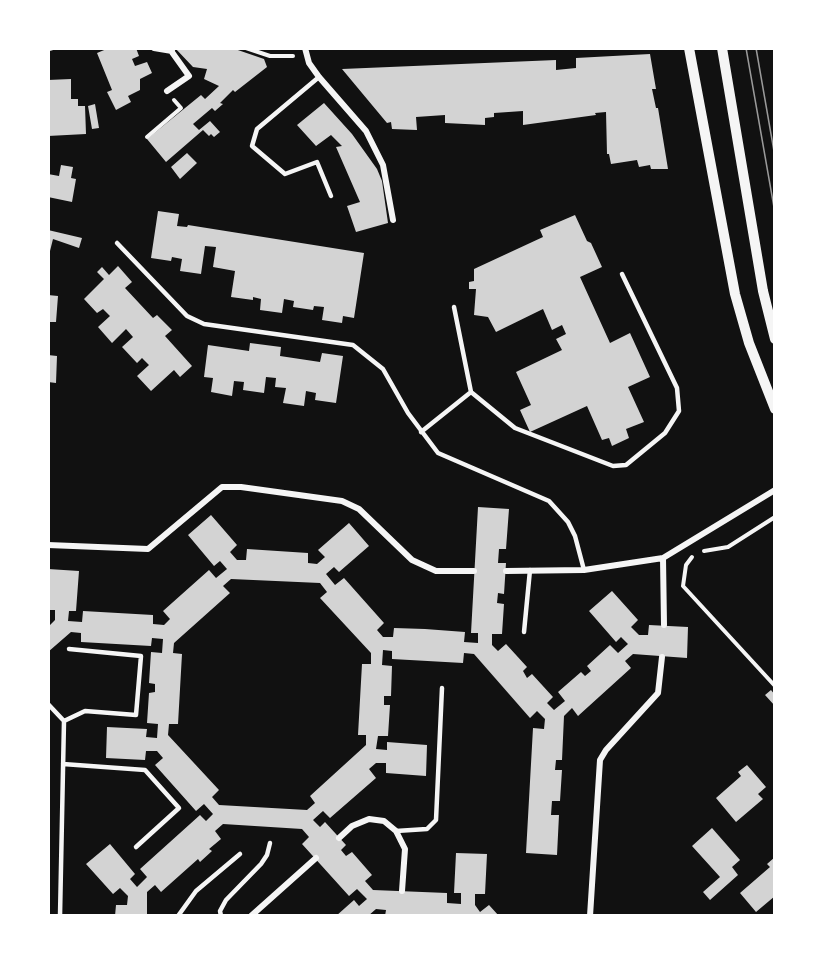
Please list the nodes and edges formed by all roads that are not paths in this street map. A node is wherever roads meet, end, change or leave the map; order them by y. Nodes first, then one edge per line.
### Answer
1 (154, 48) edge
2 (689, 48) edge
3 (722, 48) edge
4 (171, 50) edge
5 (305, 52) edge
6 (319, 77) junction
7 (167, 91) road end
8 (331, 196) dead end
9 (393, 219) dead end
10 (117, 243) dead end
11 (622, 274) dead end
12 (454, 307) dead end
13 (775, 339) edge
14 (471, 392) junction
15 (775, 409) edge
16 (421, 432) junction
17 (775, 490) edge
18 (48, 545) edge
19 (663, 558) junction
20 (530, 570) junction
21 (584, 570) junction
22 (474, 571) dead end
23 (506, 571) dead end
24 (664, 625) dead end
25 (524, 632) dead end
26 (69, 650) dead end
27 (662, 657) dead end
28 (442, 688) dead end
29 (48, 704) edge
30 (64, 722) junction
31 (63, 764) junction
32 (396, 831) junction
33 (339, 838) dead end
34 (270, 843) dead end
35 (136, 847) dead end
36 (240, 854) dead end
37 (316, 858) dead end
38 (402, 891) dead end
39 (60, 916) edge
40 (178, 916) edge
41 (221, 916) edge
42 (251, 916) edge
43 (591, 916) edge

1 - 4 street
2 - 15 street
3 - 13 street
4 - 7 street
5 - 6 street
6 - 8 lane
6 - 9 street
10 - 16 lane
11 - 14 lane
12 - 14 lane
14 - 16 lane
16 - 21 lane
17 - 19 street
18 - 22 street
19 - 21 street
19 - 24 street
20 - 21 street
20 - 23 street
20 - 25 lane
26 - 30 lane
27 - 43 street
28 - 32 lane
29 - 30 lane
30 - 31 lane
31 - 35 lane
31 - 39 lane
32 - 33 street
32 - 38 street
34 - 41 lane
36 - 40 lane
37 - 42 street

